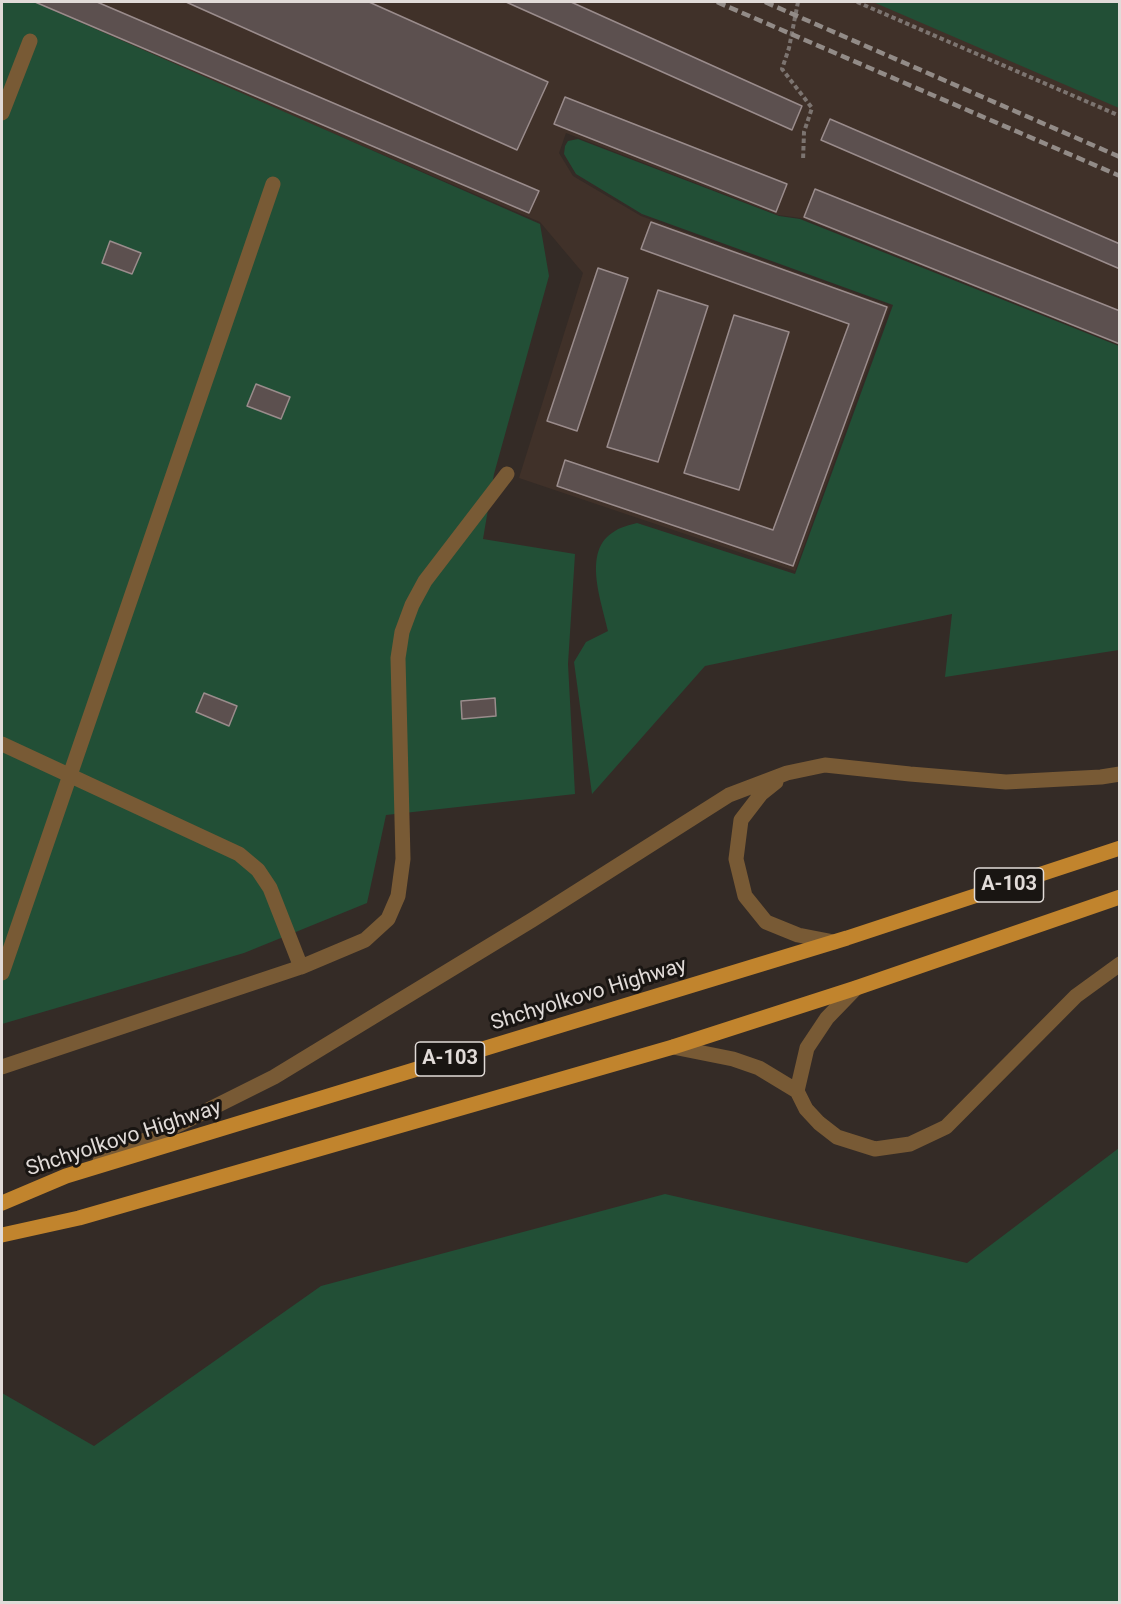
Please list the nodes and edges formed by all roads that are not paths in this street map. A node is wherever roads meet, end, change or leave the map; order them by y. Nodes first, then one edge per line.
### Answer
1 (30, 41) dead end
2 (2, 113) edge
3 (273, 184) dead end
4 (507, 474) dead end
5 (2, 744) edge
6 (787, 773) junction
7 (1119, 774) edge
8 (69, 775) junction
9 (1119, 848) edge
10 (1119, 897) edge
11 (834, 942) junction
12 (1119, 964) edge
13 (301, 967) junction
14 (2, 973) edge
15 (856, 988) junction
16 (673, 1047) junction
17 (2, 1067) edge
18 (797, 1091) junction
19 (66, 1176) junction
20 (2, 1203) edge
21 (2, 1235) edge

1 - 2 street
3 - 8 street
4 - 13 street
5 - 8 street
6 - 7 street
6 - 11 street
6 - 19 street
8 - 13 street
8 - 14 street
9 - 11 main road, Shchyolkovo Highway / А-103
10 - 15 main road, А-103
11 - 19 main road, Shchyolkovo Highway / А-103
12 - 18 street
13 - 17 street
15 - 16 main road, А-103
15 - 18 street
16 - 18 street
16 - 21 main road, А-103
19 - 20 main road, Shchyolkovo Highway / А-103

